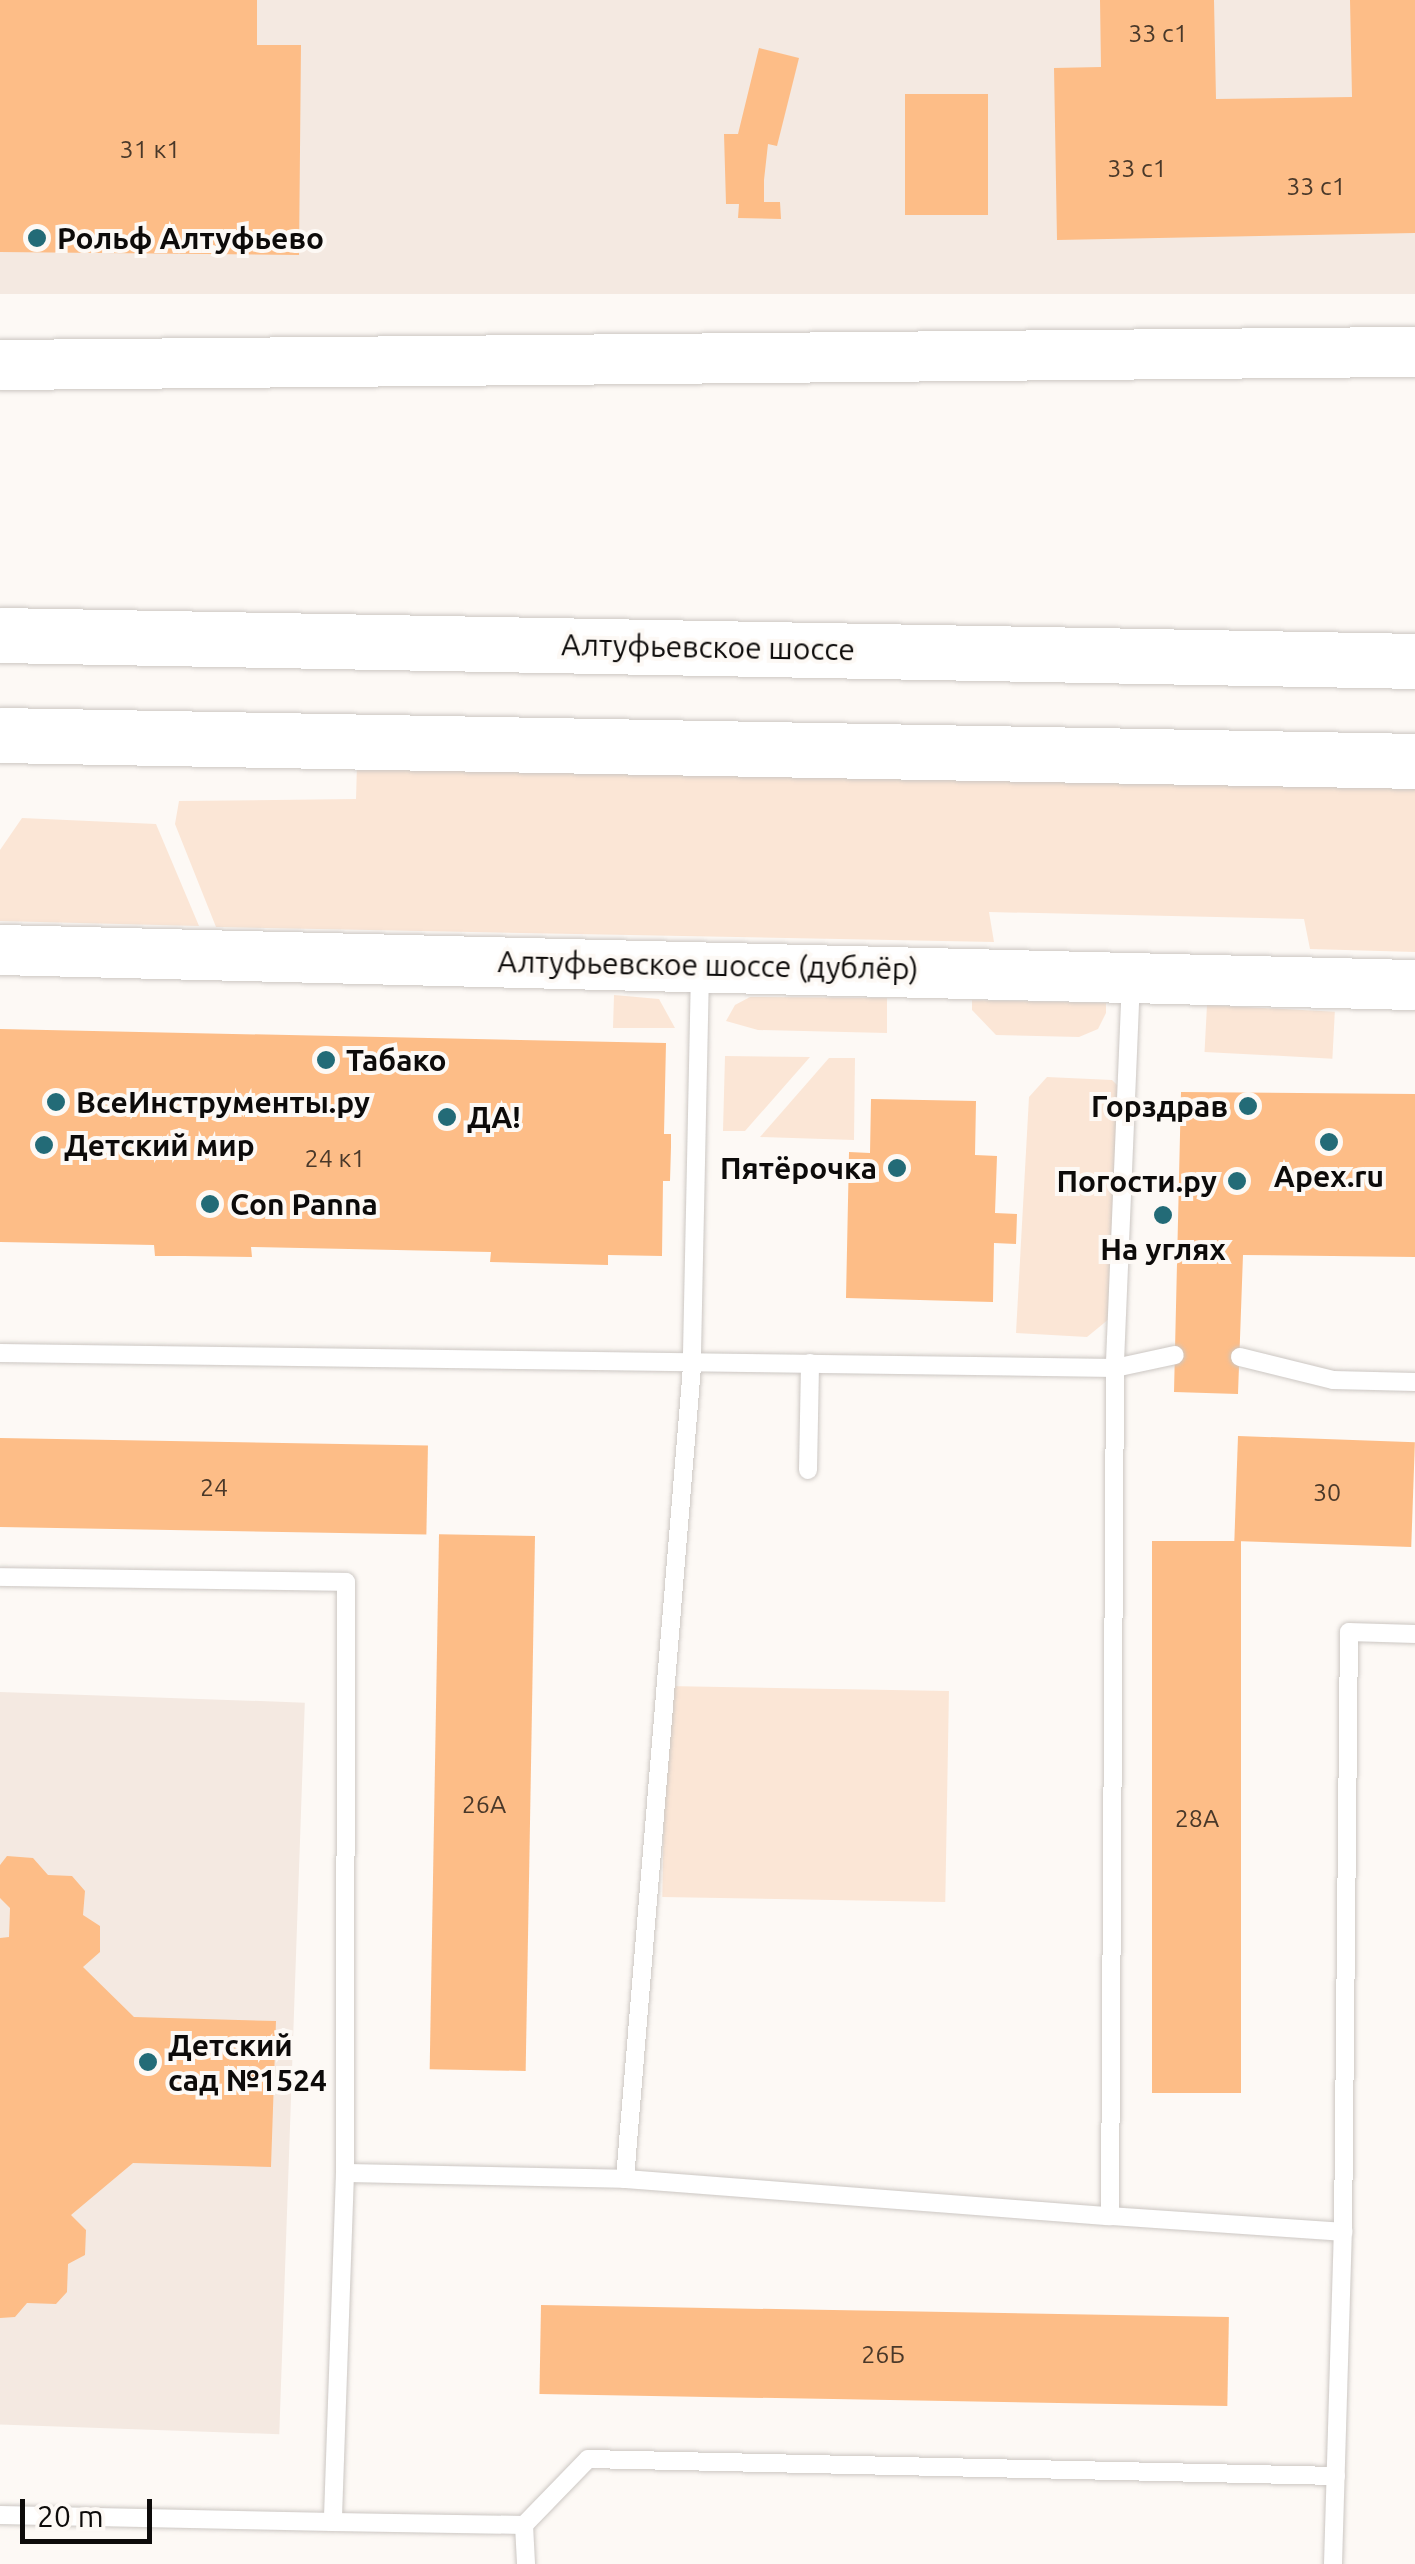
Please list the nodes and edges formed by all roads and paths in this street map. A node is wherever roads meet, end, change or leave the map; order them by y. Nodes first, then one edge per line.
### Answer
1 (1415, 352) edge
2 (0, 365) edge
3 (0, 635) edge
4 (1415, 661) edge
5 (0, 735) edge
6 (1415, 761) edge
7 (0, 950) edge
8 (700, 966) junction
9 (1131, 975) junction
10 (1415, 985) edge
11 (0, 1353) edge
12 (1174, 1356) dead end
13 (1240, 1357) dead end
14 (810, 1363) junction
15 (692, 1367) junction
16 (1115, 1368) junction
17 (1415, 1382) edge
18 (808, 1470) dead end
19 (0, 1576) edge
20 (1415, 1634) edge
21 (345, 2173) junction
22 (625, 2178) junction
23 (1110, 2216) junction
24 (1343, 2232) junction
25 (1336, 2476) junction
26 (0, 2515) edge
27 (333, 2522) junction
28 (524, 2526) junction
29 (526, 2564) edge
30 (1333, 2564) edge

1 - 2 main road
3 - 4 main road, Алтуфьевское шоссе
5 - 6 main road
7 - 8 main road, Алтуфьевское шоссе (дублёр)
8 - 9 main road, Алтуфьевское шоссе (дублёр)
8 - 15 lane
9 - 10 main road, Алтуфьевское шоссе (дублёр)
9 - 16 lane
11 - 15 lane
12 - 16 lane
13 - 17 lane
14 - 15 lane
14 - 16 lane
14 - 18 lane
15 - 22 lane
16 - 23 lane
19 - 21 lane
20 - 24 lane
21 - 22 lane
21 - 27 lane
22 - 23 lane
23 - 24 lane
24 - 25 lane
25 - 28 lane
25 - 30 lane
26 - 27 lane
27 - 28 lane
28 - 29 lane

